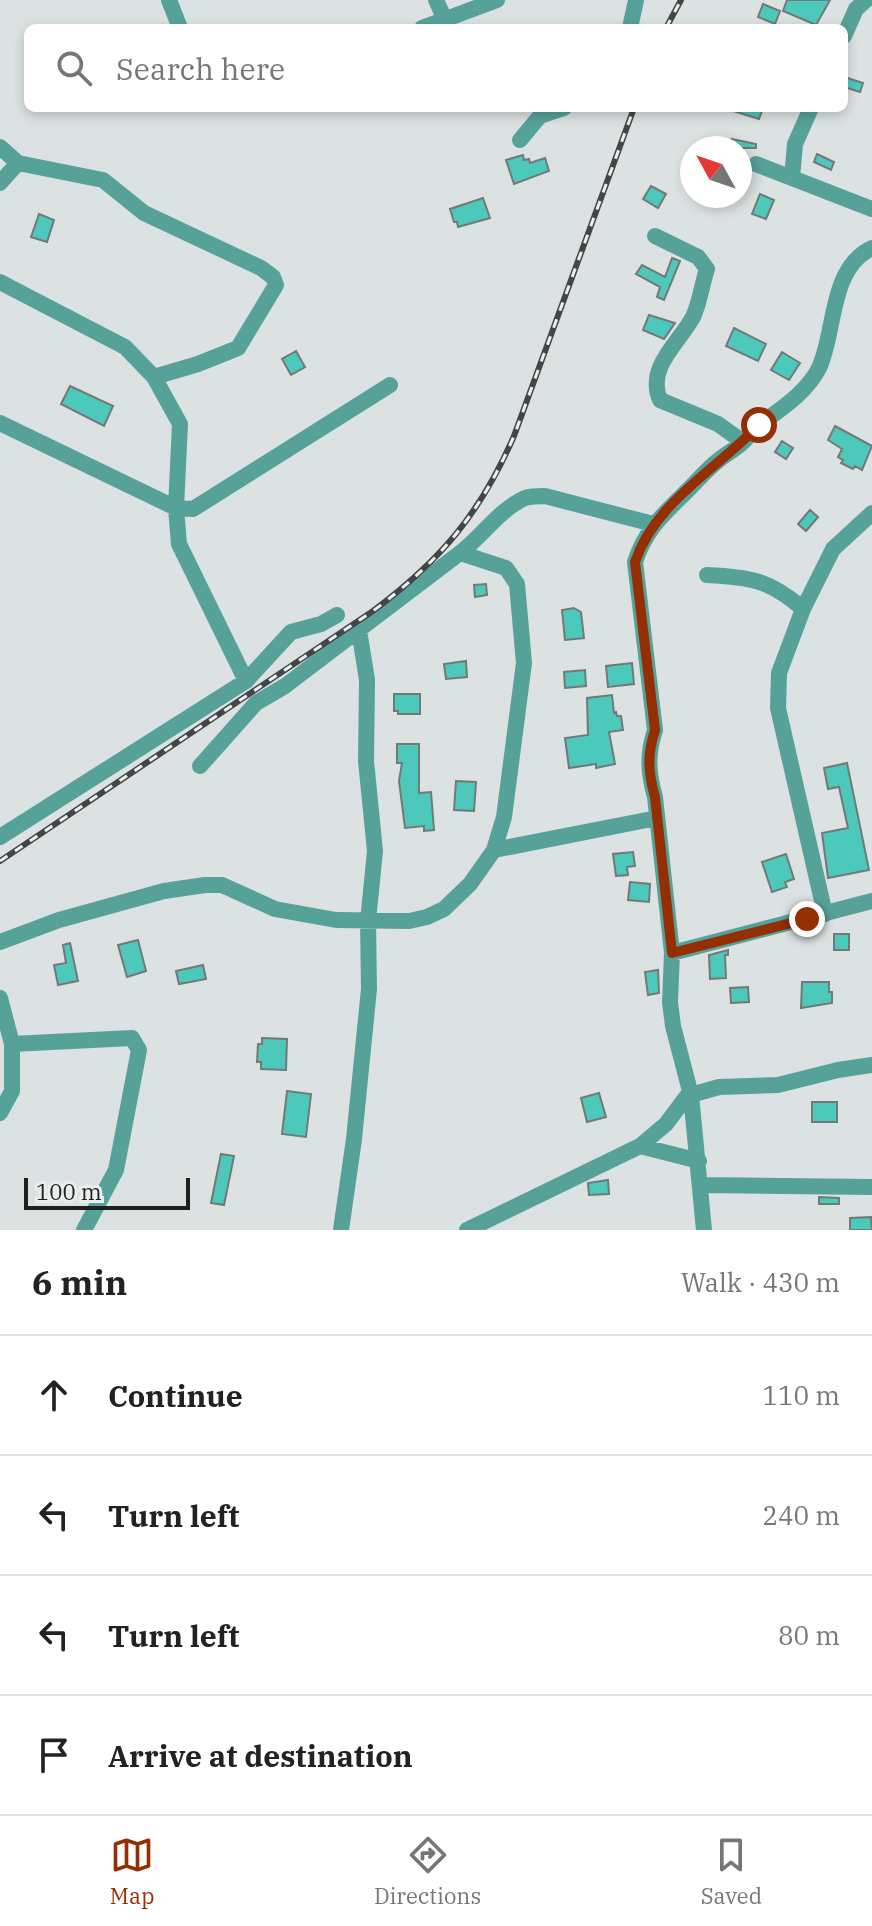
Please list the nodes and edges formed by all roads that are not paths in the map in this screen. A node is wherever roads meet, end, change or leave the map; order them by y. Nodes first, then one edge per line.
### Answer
1 (169, 0) edge
2 (436, 0) edge
3 (497, 0) edge
4 (636, 0) edge
5 (865, 0) edge
6 (445, 20) junction
7 (178, 24) edge
8 (434, 24) edge
9 (631, 24) edge
10 (848, 27) edge
11 (552, 112) edge
12 (809, 112) edge
13 (520, 140) dead end
14 (0, 147) edge
15 (18, 163) junction
16 (756, 164) dead end
17 (792, 178) junction
18 (0, 183) edge
19 (872, 209) edge
20 (655, 236) dead end
21 (872, 248) edge
22 (0, 282) edge
23 (154, 377) junction
24 (390, 385) dead end
25 (0, 423) edge
26 (743, 442) junction
27 (176, 508) junction
28 (872, 513) edge
29 (653, 524) junction
30 (460, 553) junction
31 (707, 575) dead end
32 (803, 609) junction
33 (337, 615) dead end
34 (359, 630) junction
35 (246, 681) junction
36 (200, 766) dead end
37 (657, 818) junction
38 (0, 837) edge
39 (494, 850) junction
40 (872, 901) edge
41 (825, 914) junction
42 (368, 921) junction
43 (0, 942) edge
44 (672, 953) junction
45 (0, 998) edge
46 (12, 1044) junction
47 (872, 1065) edge
48 (691, 1094) junction
49 (0, 1113) edge
50 (640, 1146) junction
51 (699, 1161) junction
52 (702, 1185) junction
53 (872, 1187) edge
54 (84, 1230) edge
55 (341, 1230) edge
56 (467, 1230) edge
57 (704, 1230) edge

1 - 7 street
2 - 6 street
3 - 6 street
4 - 9 street
5 - 10 street
6 - 8 street
11 - 13 street
12 - 17 street
14 - 15 street
15 - 18 street
15 - 23 street
16 - 17 street
17 - 19 street
20 - 26 street
21 - 26 street
22 - 23 street
23 - 27 street
24 - 27 street
25 - 27 street
26 - 29 street
27 - 35 street
28 - 32 street
29 - 30 street
29 - 37 street
30 - 34 street
30 - 39 street
31 - 32 street
32 - 41 street
33 - 35 street
34 - 36 street
34 - 42 street
35 - 38 street
37 - 39 street
37 - 44 street
39 - 42 street
40 - 41 street
41 - 44 street
42 - 43 street
42 - 55 street
44 - 48 street
45 - 46 street
46 - 49 street
46 - 54 street
47 - 48 street
48 - 50 street
48 - 51 street
50 - 51 street
50 - 56 street
51 - 52 street
52 - 53 street
52 - 57 street

